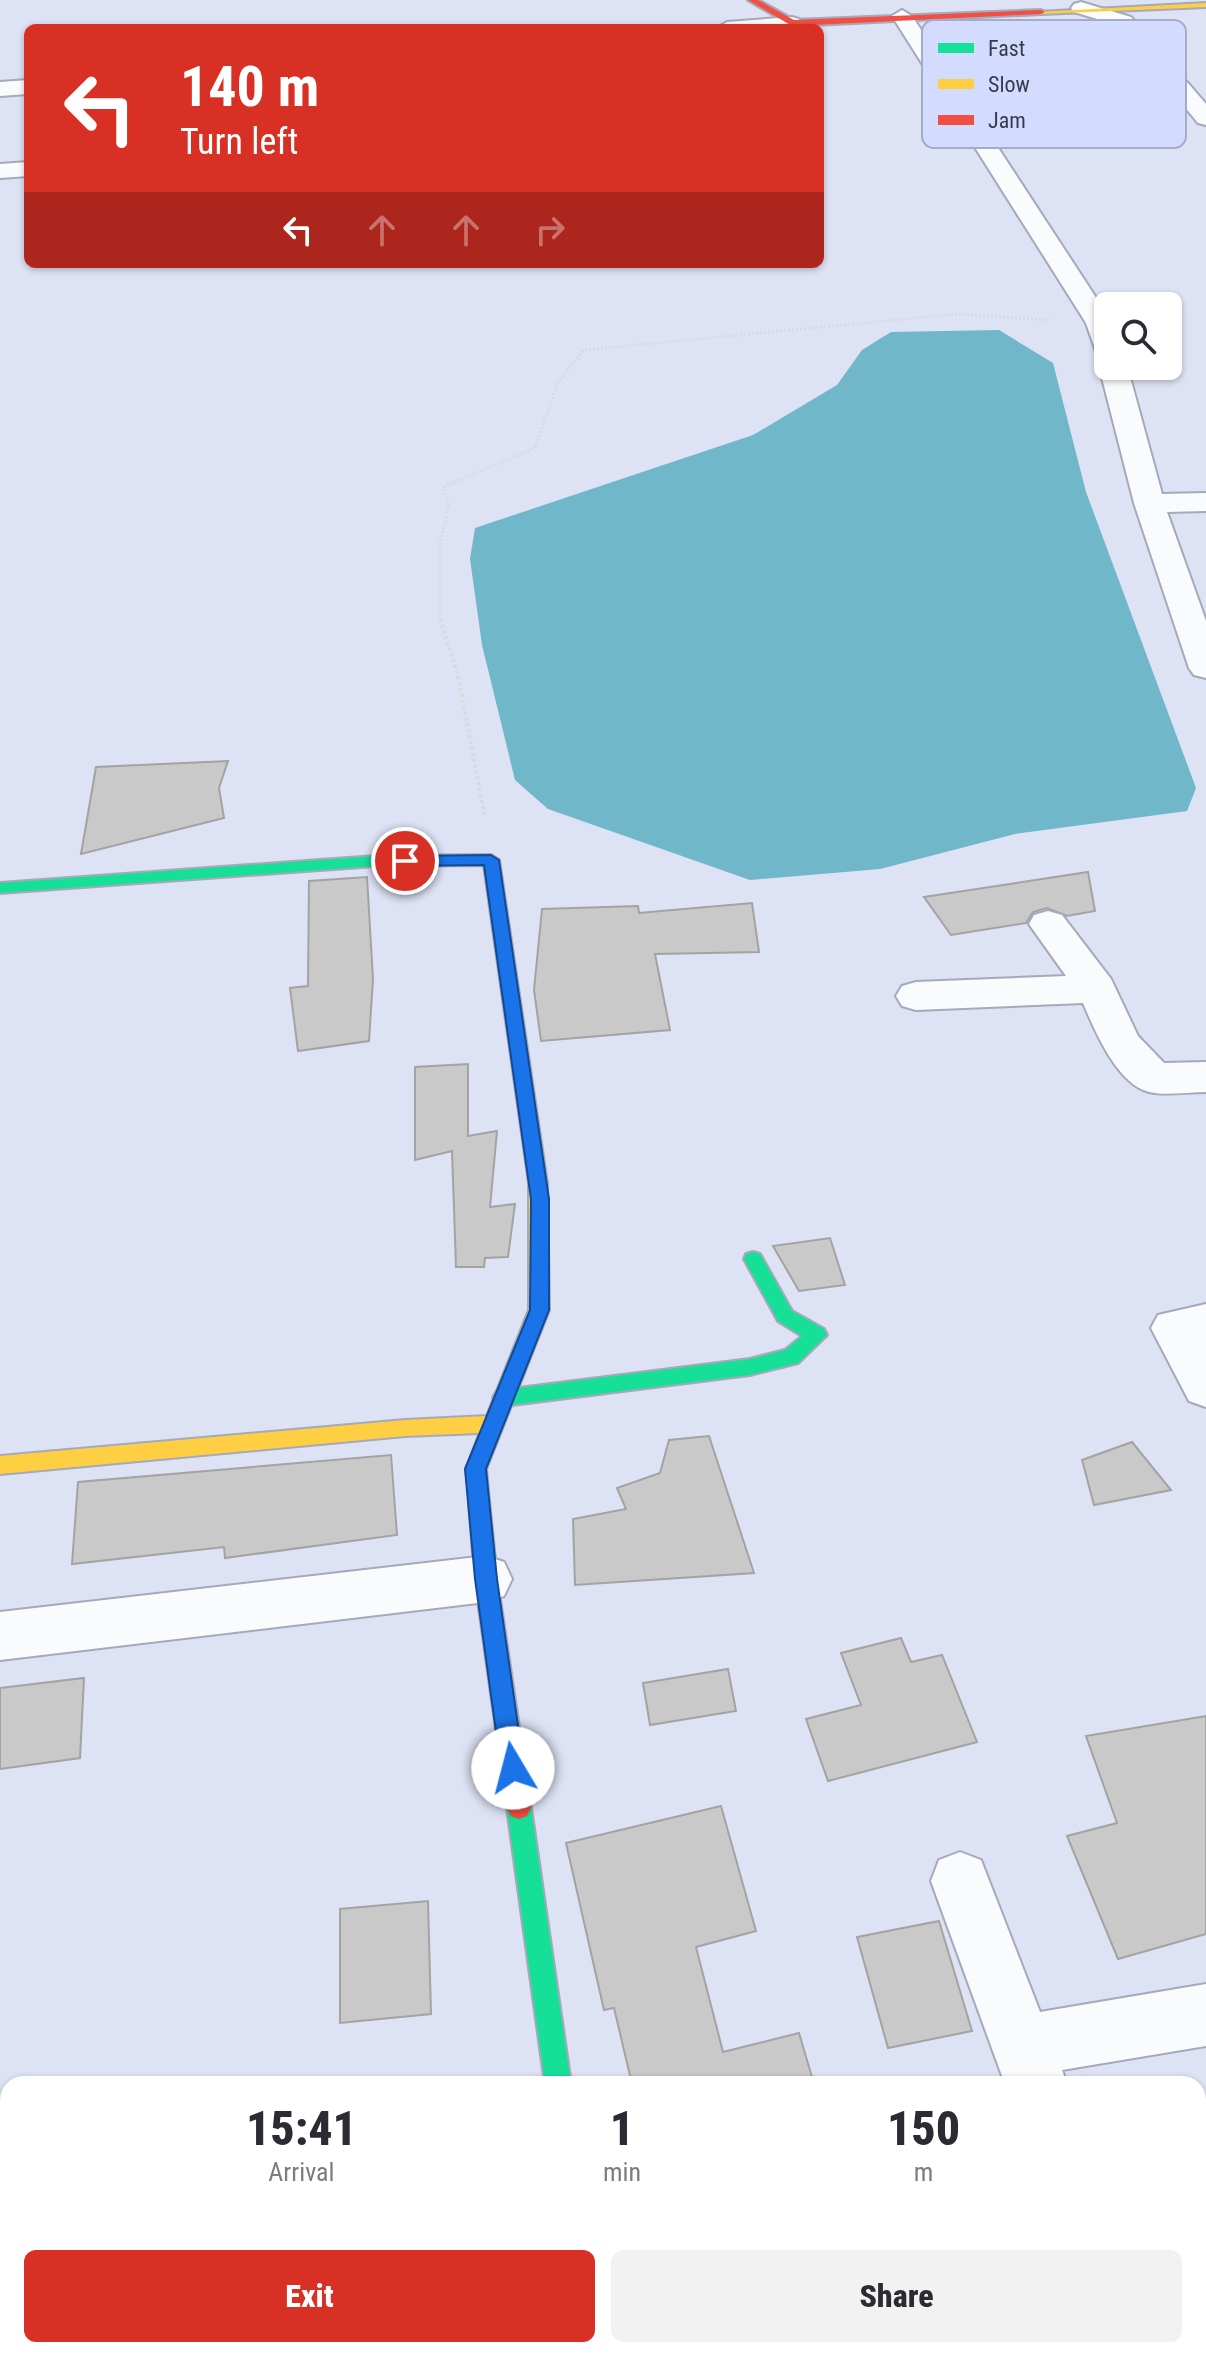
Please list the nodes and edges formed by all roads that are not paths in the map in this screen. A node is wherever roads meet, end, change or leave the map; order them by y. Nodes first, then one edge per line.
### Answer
1 (752, 0) edge
2 (1206, 5) edge
3 (1081, 8) junction
4 (902, 16) junction
5 (1121, 20) edge
6 (792, 23) junction
7 (779, 24) edge
8 (922, 47) edge
9 (24, 87) edge
10 (0, 89) edge
11 (1186, 94) edge
12 (1206, 118) edge
13 (987, 148) edge
14 (24, 169) edge
15 (0, 171) edge
16 (1094, 315) edge
17 (1117, 380) edge
18 (1206, 502) edge
19 (1149, 503) junction
20 (1206, 668) edge
21 (0, 888) edge
22 (1048, 924) dead end
23 (1097, 989) junction
24 (916, 996) dead end
25 (1206, 1077) edge
26 (753, 1259) dead end
27 (1206, 1323) edge
28 (1206, 1387) edge
29 (503, 1398) junction
30 (493, 1424) junction
31 (0, 1465) edge
32 (486, 1579) junction
33 (0, 1636) edge
34 (960, 1881) dead end
35 (1206, 2015) edge
36 (1029, 2065) edge
37 (557, 2076) edge

1 - 6 street
2 - 3 street
3 - 4 street
3 - 5 street
4 - 6 street
4 - 8 street
6 - 7 street
9 - 10 street
11 - 12 street
13 - 16 street
14 - 15 street
17 - 19 street
18 - 19 street
19 - 20 street
21 - 29 street
22 - 23 street
23 - 24 street
23 - 25 street
26 - 29 street
27 - 28 street
29 - 30 street
30 - 31 street
30 - 32 street
32 - 33 street
32 - 37 street
34 - 36 street
35 - 36 street

